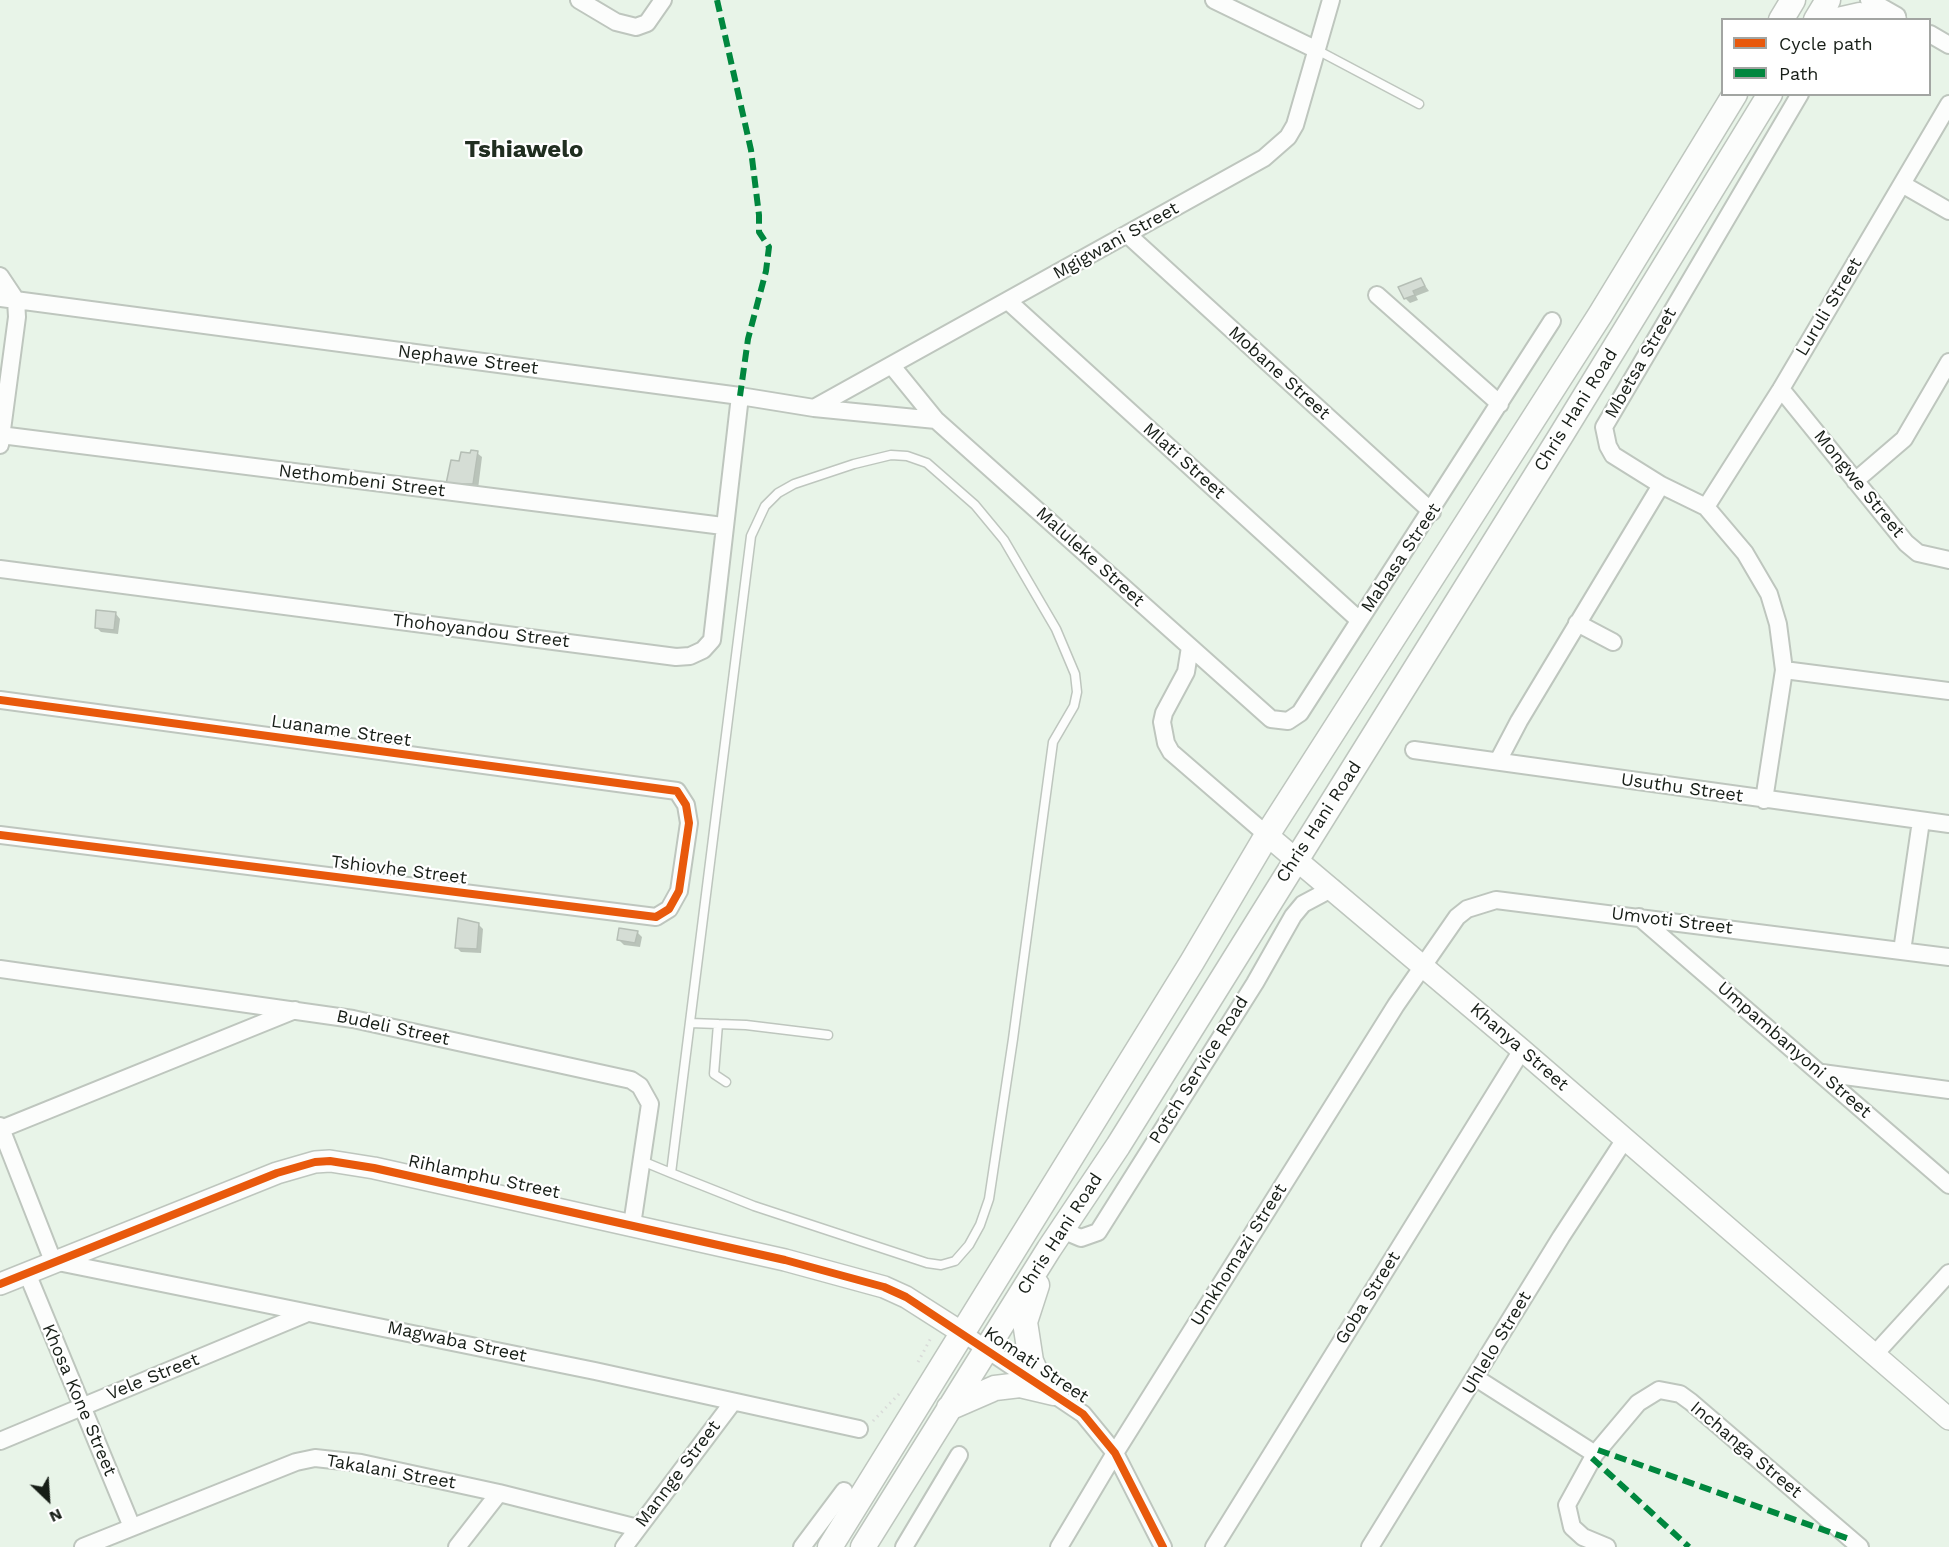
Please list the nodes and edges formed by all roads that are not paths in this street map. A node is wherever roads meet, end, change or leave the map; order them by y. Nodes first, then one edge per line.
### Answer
1 (579, 0) edge
2 (663, 0) edge
3 (1214, 0) edge
4 (1331, 0) edge
5 (1774, 0) edge
6 (1793, 0) edge
7 (1828, 0) edge
8 (1869, 0) edge
9 (1894, 0) edge
10 (1768, 18) edge
11 (1782, 18) edge
12 (1817, 18) edge
13 (1847, 18) edge
14 (1880, 18) edge
15 (1900, 18) edge
16 (1903, 18) edge
17 (1931, 35) edge
18 (1949, 45) edge
19 (1317, 50) junction
20 (1769, 96) edge
21 (1799, 96) edge
22 (1732, 98) edge
23 (1419, 104) dead end
24 (1949, 104) edge
25 (1902, 184) junction
26 (1949, 211) edge
27 (1127, 234) junction
28 (0, 276) edge
29 (1377, 295) dead end
30 (8, 299) edge
31 (1008, 301) junction
32 (1552, 321) dead end
33 (1949, 362) edge
34 (892, 366) junction
35 (1781, 389) junction
36 (740, 396) junction
37 (1500, 404) junction
38 (814, 408) junction
39 (936, 420) junction
40 (0, 438) edge
41 (1855, 480) junction
42 (1661, 486) junction
43 (1706, 507) junction
44 (1432, 512) junction
45 (723, 526) junction
46 (1949, 560) edge
47 (0, 569) edge
48 (1359, 620) junction
49 (1577, 622) junction
50 (1613, 642) dead end
51 (1190, 647) junction
52 (1784, 670) junction
53 (1949, 691) edge
54 (0, 700) edge
55 (1300, 713) joint
56 (1414, 750) dead end
57 (1498, 761) junction
58 (677, 791) joint
59 (1764, 800) junction
60 (1921, 821) junction
61 (1949, 824) edge
62 (1267, 834) junction
63 (0, 835) edge
64 (1295, 859) junction
65 (1333, 888) junction
66 (1639, 917) junction
67 (1902, 951) junction
68 (1949, 957) edge
69 (1423, 965) junction
70 (0, 969) edge
71 (297, 1009) junction
72 (690, 1023) junction
73 (718, 1024) junction
74 (828, 1035) dead end
75 (1522, 1050) junction
76 (1822, 1074) junction
77 (726, 1082) dead end
78 (1949, 1090) edge
79 (1, 1128) edge
80 (1625, 1139) junction
81 (642, 1161) junction
82 (671, 1173) junction
83 (1949, 1185) edge
84 (632, 1225) junction
85 (1056, 1239) junction
86 (53, 1261) junction
87 (27, 1273) junction
88 (1949, 1273) edge
89 (0, 1284) edge
90 (305, 1314) junction
91 (964, 1334) junction
92 (987, 1349) junction
93 (1875, 1354) junction
94 (1476, 1378) junction
95 (1048, 1389) junction
96 (732, 1402) junction
97 (80, 1406) junction
98 (949, 1408) junction
99 (1949, 1419) edge
100 (859, 1430) road end
101 (0, 1441) edge
102 (1115, 1453) junction
103 (1595, 1454) junction
104 (958, 1455) dead end
105 (844, 1491) dead end
106 (499, 1493) junction
107 (132, 1527) junction
108 (638, 1528) junction
109 (83, 1547) edge
110 (457, 1547) edge
111 (624, 1547) edge
112 (802, 1547) edge
113 (830, 1547) edge
114 (863, 1547) edge
115 (904, 1547) edge
116 (1059, 1547) edge
117 (1163, 1547) edge
118 (1214, 1547) edge
119 (1370, 1547) edge
120 (1607, 1547) edge
121 (1860, 1547) edge

1 - 2 street
3 - 19 street
4 - 19 street, Mgigwani Street
5 - 10 main road
6 - 11 main road
7 - 12 main road
8 - 15 street
9 - 16 main road
13 - 14 main road
17 - 18 street
19 - 23 lane
19 - 27 street, Mgigwani Street
20 - 64 main road, Chris Hani Road
21 - 42 street, Mbetsa Street
22 - 62 main road, Chris Hani Road
24 - 25 street, Luruli Street
25 - 26 street
25 - 35 street, Luruli Street
27 - 31 street, Mgigwani Street
27 - 44 street, Mobane Street
28 - 30 street
29 - 37 street
30 - 36 street, Nephawe Street
30 - 40 street
31 - 34 street, Mgigwani Street
31 - 48 street, Mlati Street
32 - 37 street, Mabasa Street
33 - 41 street
34 - 38 street, Mgigwani Street
34 - 39 street, Maluleke Street
35 - 41 street, Mongwe Street
35 - 43 street, Luruli Street
36 - 38 street, Nephawe Street
36 - 45 street, Thohoyandou Street
37 - 44 street, Mabasa Street
38 - 39 street, Nephawe Street
39 - 51 street, Maluleke Street
40 - 45 street, Nethombeni Street
41 - 46 street, Mongwe Street
42 - 43 street, Mbetsa Street
42 - 49 street
43 - 52 street, Mbetsa Street
44 - 48 street, Mabasa Street
45 - 47 street, Thohoyandou Street
48 - 55 street, Mabasa Street
49 - 50 street
49 - 57 street
51 - 55 street, Maluleke Street
51 - 62 street, Khanya Street
52 - 53 street
52 - 59 street, Mbetsa Street
54 - 58 street, Luaname Street
56 - 57 street, Usuthu Street
57 - 59 street, Usuthu Street
58 - 63 street, Tshiovhe Street
59 - 60 street, Usuthu Street
60 - 61 street, Usuthu Street
60 - 67 street
62 - 64 street, Khanya Street
62 - 91 main road, Chris Hani Road
64 - 65 street, Khanya Street
64 - 85 main road, Chris Hani Road
65 - 69 street, Khanya Street
65 - 85 street, Potch Service Road
66 - 67 street, Umvoti Street
66 - 69 street, Umvoti Street
66 - 76 street, Umpambanyoni Street
67 - 68 street, Umvoti Street
69 - 75 street, Khanya Street
69 - 102 street, Umkhomazi Street
70 - 71 street, Budeli Street
71 - 79 street
71 - 81 street, Budeli Street
72 - 73 lane
72 - 82 lane
72 - 82 lane
73 - 74 lane
73 - 77 lane
75 - 80 street, Khanya Street
75 - 118 street, Goba Street
76 - 78 street
76 - 83 street, Umpambanyoni Street
79 - 86 street
80 - 93 street, Khanya Street
80 - 94 street, Uhlelo Street
81 - 82 lane
81 - 84 street, Budeli Street
84 - 86 street, Rihlamphu Street
84 - 91 street, Rihlamphu Street
85 - 92 main road, Chris Hani Road
85 - 95 main road
86 - 87 street, Rihlamphu Street
86 - 90 street, Magwaba Street
87 - 89 street, Rihlamphu Street
87 - 97 street, Khosa Kone Street
88 - 93 street
90 - 96 street, Magwaba Street
90 - 97 street, Vele Street
91 - 92 street, Komati Street
91 - 113 main road, Chris Hani Road
92 - 95 street, Komati Street
92 - 98 main road, Chris Hani Road
93 - 99 street, Khanya Street
94 - 103 street
94 - 119 street, Uhlelo Street
95 - 98 main road
95 - 102 street, Komati Street
96 - 100 street, Magwaba Street
96 - 108 street, Mannge Street
97 - 101 street, Vele Street
97 - 107 street, Khosa Kone Street
98 - 114 main road, Chris Hani Road
102 - 116 street, Umkhomazi Street
102 - 117 street, Komati Street
103 - 120 street, Inchanga Street
103 - 121 street, Inchanga Street
104 - 115 street
105 - 112 street
106 - 107 street, Takalani Street
106 - 108 street, Takalani Street
106 - 110 street
107 - 109 street, Takalani Street
108 - 111 street, Mannge Street

